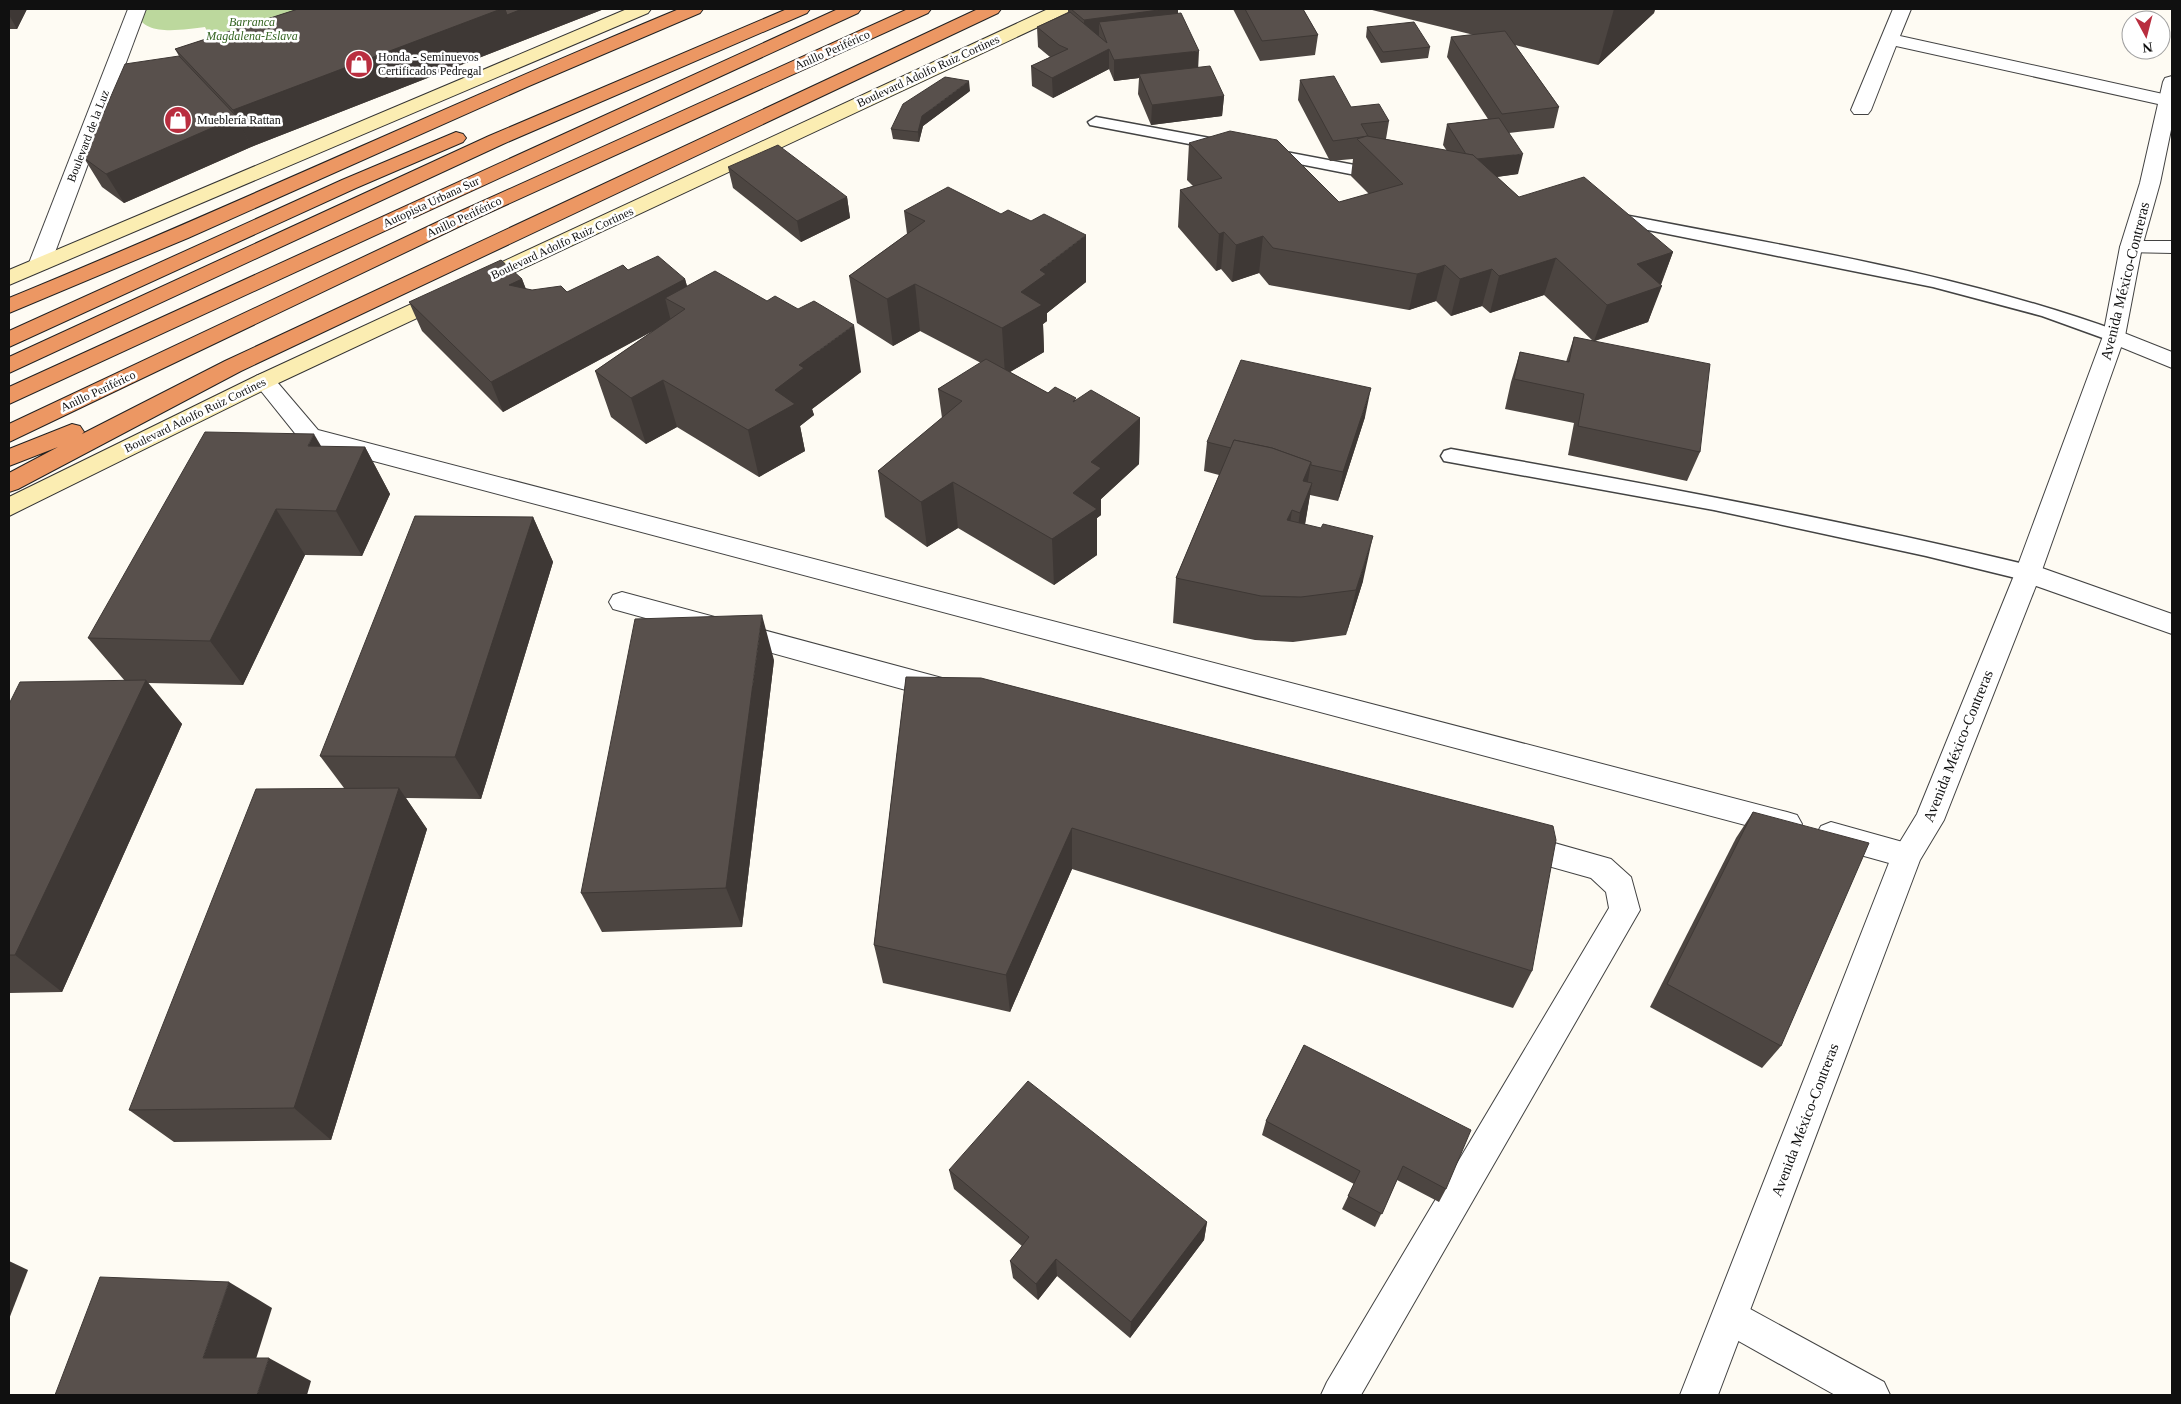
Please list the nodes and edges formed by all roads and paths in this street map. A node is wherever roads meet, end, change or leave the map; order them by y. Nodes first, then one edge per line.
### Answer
1 (137, 9) edge
2 (642, 9) edge
3 (694, 9) edge
4 (764, 9) edge
5 (801, 9) edge
6 (852, 9) edge
7 (922, 9) edge
8 (992, 9) edge
9 (1062, 9) edge
10 (1902, 9) edge
11 (1890, 39) junction
12 (2170, 91) edge
13 (1861, 110) dead end
14 (1096, 122) dead end
15 (1397, 178) edge
16 (1591, 214) edge
17 (2130, 247) junction
18 (2172, 247) edge
19 (40, 263) junction
20 (80, 277) junction
21 (9, 278) edge
22 (9, 306) edge
23 (9, 315) edge
24 (2114, 336) junction
25 (9, 340) edge
26 (2172, 361) edge
27 (9, 366) edge
28 (233, 366) junction
29 (264, 381) junction
30 (9, 396) edge
31 (9, 434) edge
32 (1452, 456) dead end
33 (9, 458) edge
34 (9, 483) edge
35 (9, 506) edge
36 (2028, 573) junction
37 (622, 602) dead end
38 (2172, 624) edge
39 (967, 696) edge
40 (1495, 839) edge
41 (1907, 855) junction
42 (1730, 1316) junction
43 (1340, 1395) edge
44 (1699, 1395) edge
45 (1871, 1395) edge

1 - 19 street, Boulevard de la Luz
2 - 19 main road
3 - 20 highway
4 - 25 highway
5 - 27 highway, Autopista Urbana Sur
6 - 30 highway, Autopista Urbana Sur
7 - 31 highway, Anillo Periférico
8 - 28 highway
9 - 29 main road, Boulevard Adolfo Ruiz Cortines
10 - 11 street
11 - 12 street
11 - 13 street
12 - 17 street, Avenida México-Contreras
14 - 15 lane
16 - 24 lane
17 - 18 street
17 - 24 street, Avenida México-Contreras
19 - 21 main road
20 - 22 highway
20 - 23 highway
24 - 26 street
24 - 36 street, Avenida México-Contreras
28 - 33 highway
28 - 34 highway
29 - 35 main road, Boulevard Adolfo Ruiz Cortines
29 - 41 street
32 - 36 lane
36 - 38 street
36 - 41 street, Avenida México-Contreras
37 - 39 street
40 - 43 street
41 - 42 street, Avenida México-Contreras
42 - 44 street, Avenida México-Contreras
42 - 45 street

